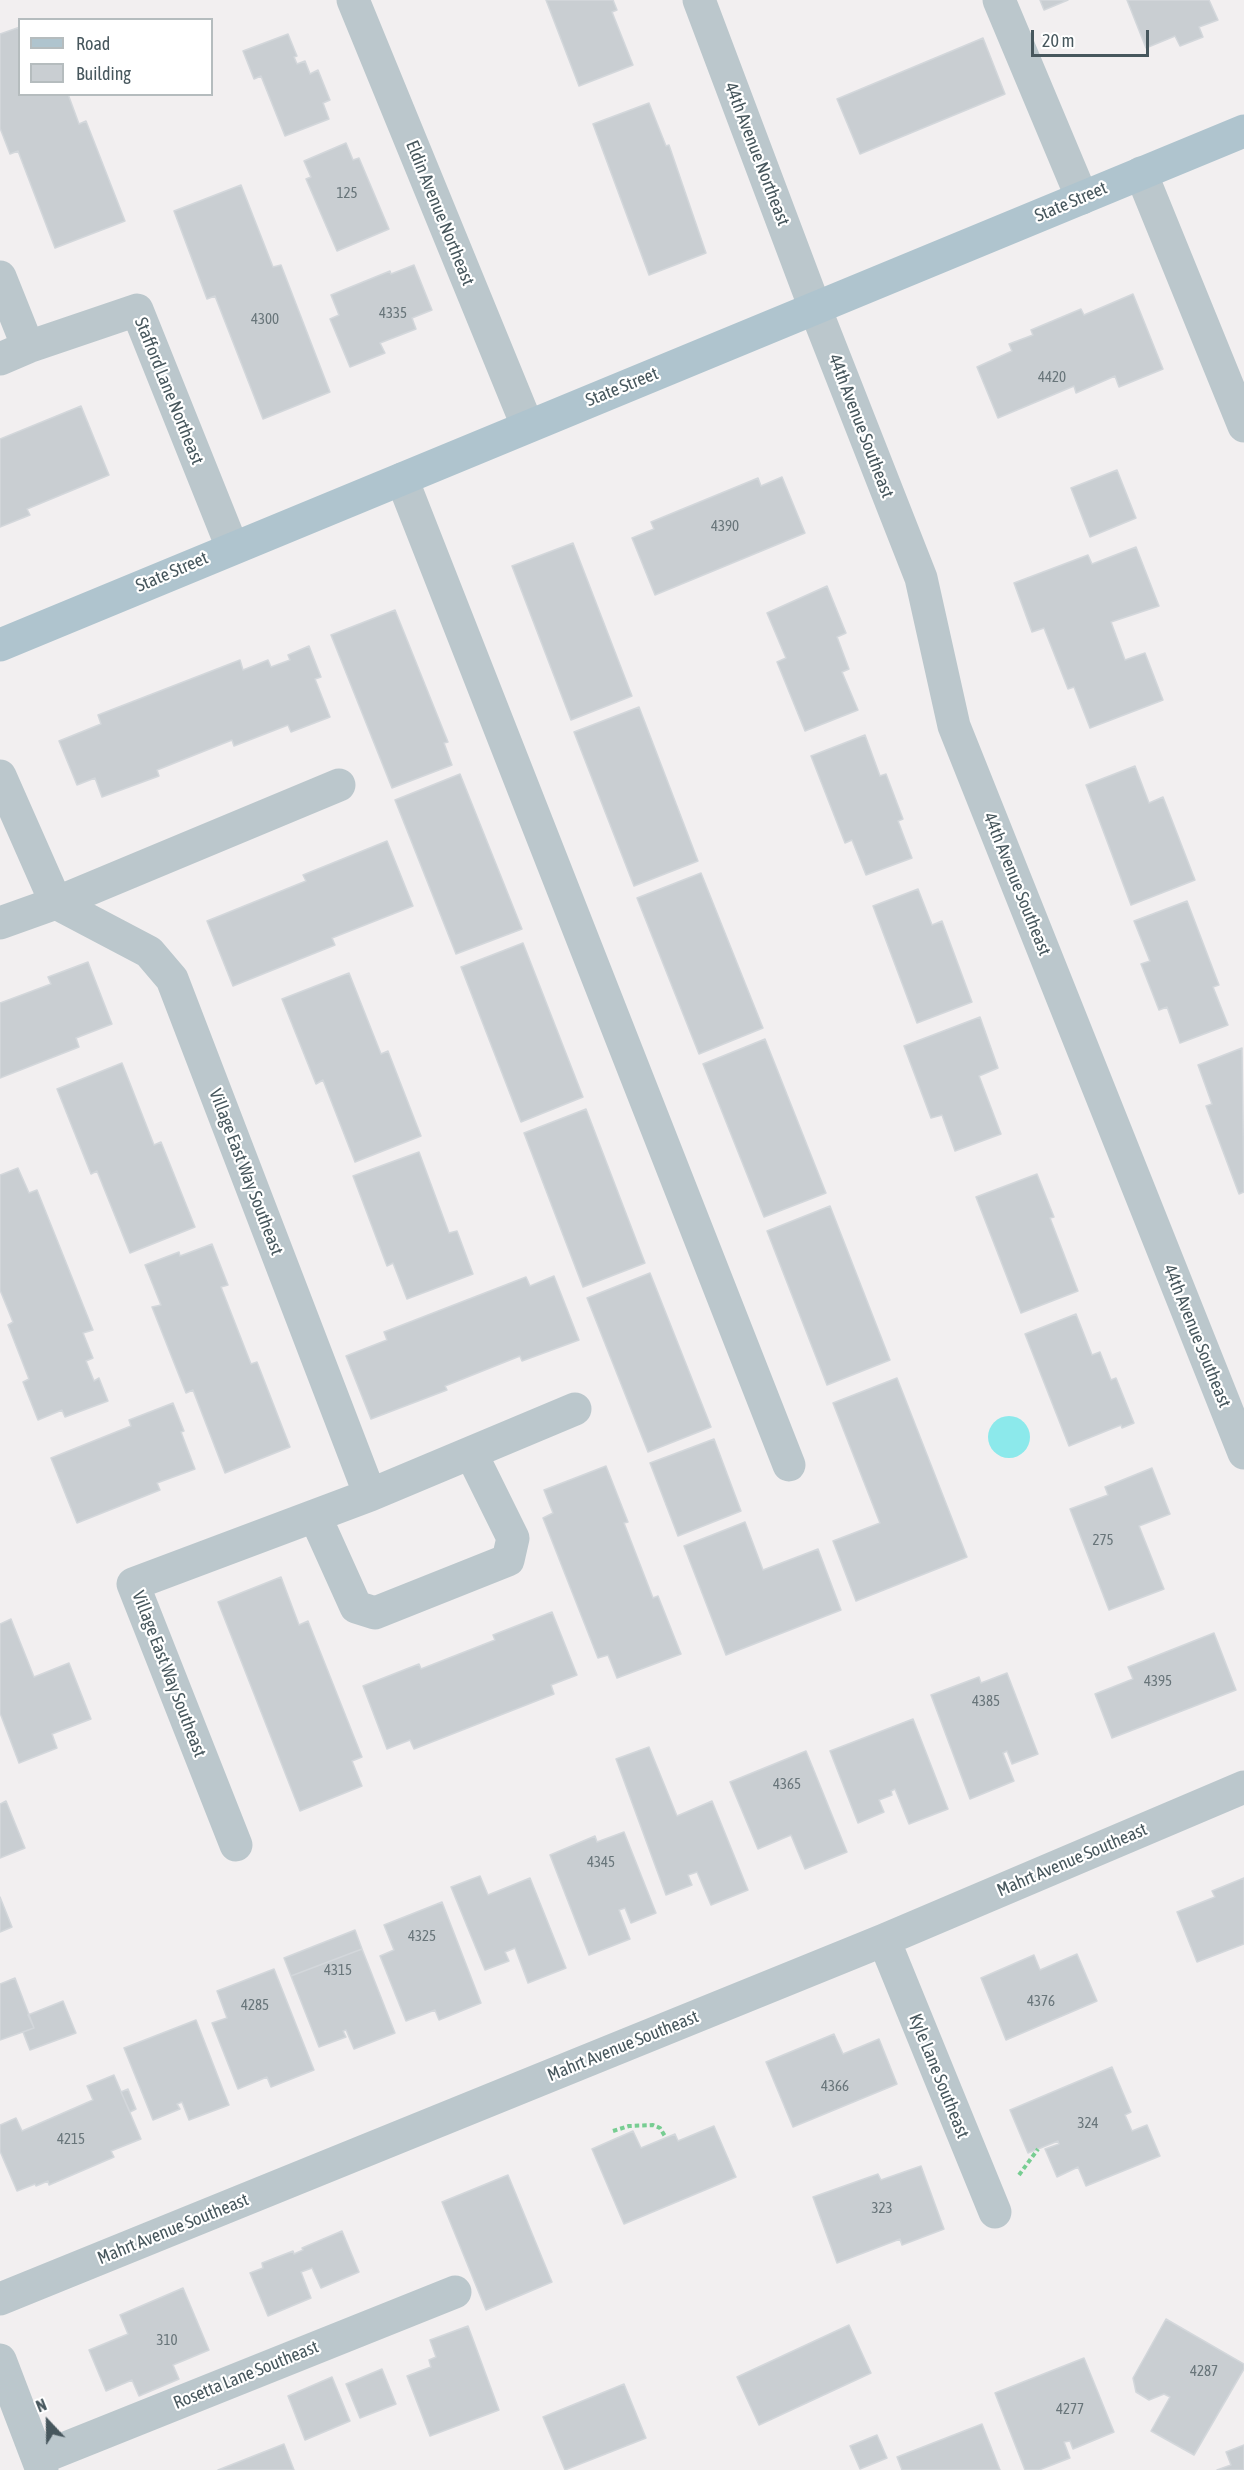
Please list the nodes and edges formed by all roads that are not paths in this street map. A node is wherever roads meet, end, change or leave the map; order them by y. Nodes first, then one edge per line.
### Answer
1 (354, 0) edge
2 (699, 0) edge
3 (999, 0) edge
4 (1244, 131) edge
5 (1141, 173) junction
6 (1082, 198) junction
7 (0, 278) edge
8 (815, 308) junction
9 (14, 353) edge
10 (527, 425) junction
11 (1244, 426) edge
12 (402, 479) junction
13 (232, 547) junction
14 (0, 645) edge
15 (0, 776) edge
16 (339, 785) dead end
17 (56, 903) junction
18 (0, 923) edge
19 (575, 1409) dead end
20 (471, 1453) junction
21 (1244, 1453) edge
22 (789, 1465) dead end
23 (370, 1495) junction
24 (315, 1516) junction
25 (1244, 1787) edge
26 (236, 1845) dead end
27 (884, 1940) junction
28 (994, 2212) dead end
29 (455, 2292) dead end
30 (0, 2299) edge
31 (0, 2360) edge
32 (40, 2465) edge

1 - 10 street, Eldin Avenue Northeast
2 - 8 street, 44th Avenue Northeast
3 - 6 street
4 - 5 main road, State Street
5 - 6 main road, State Street
5 - 11 street
6 - 8 main road, State Street
7 - 9 street, Stafford Lane Northeast
8 - 10 main road, State Street
8 - 21 street, 44th Avenue Southeast
9 - 13 street, Stafford Lane Northeast
10 - 12 main road, State Street
12 - 13 main road, State Street
12 - 22 street
13 - 14 main road, State Street
15 - 17 street
16 - 17 street
17 - 18 street
17 - 23 street, Village East Way Southeast
19 - 20 street, Village East Way Southeast
20 - 23 street, Village East Way Southeast
20 - 24 street
23 - 24 street, Village East Way Southeast
24 - 26 street, Village East Way Southeast
25 - 27 street, Mahrt Avenue Southeast
27 - 28 street, Kyle Lane Southeast
27 - 30 street, Mahrt Avenue Southeast
29 - 32 street, Rosetta Lane Southeast
31 - 32 street

